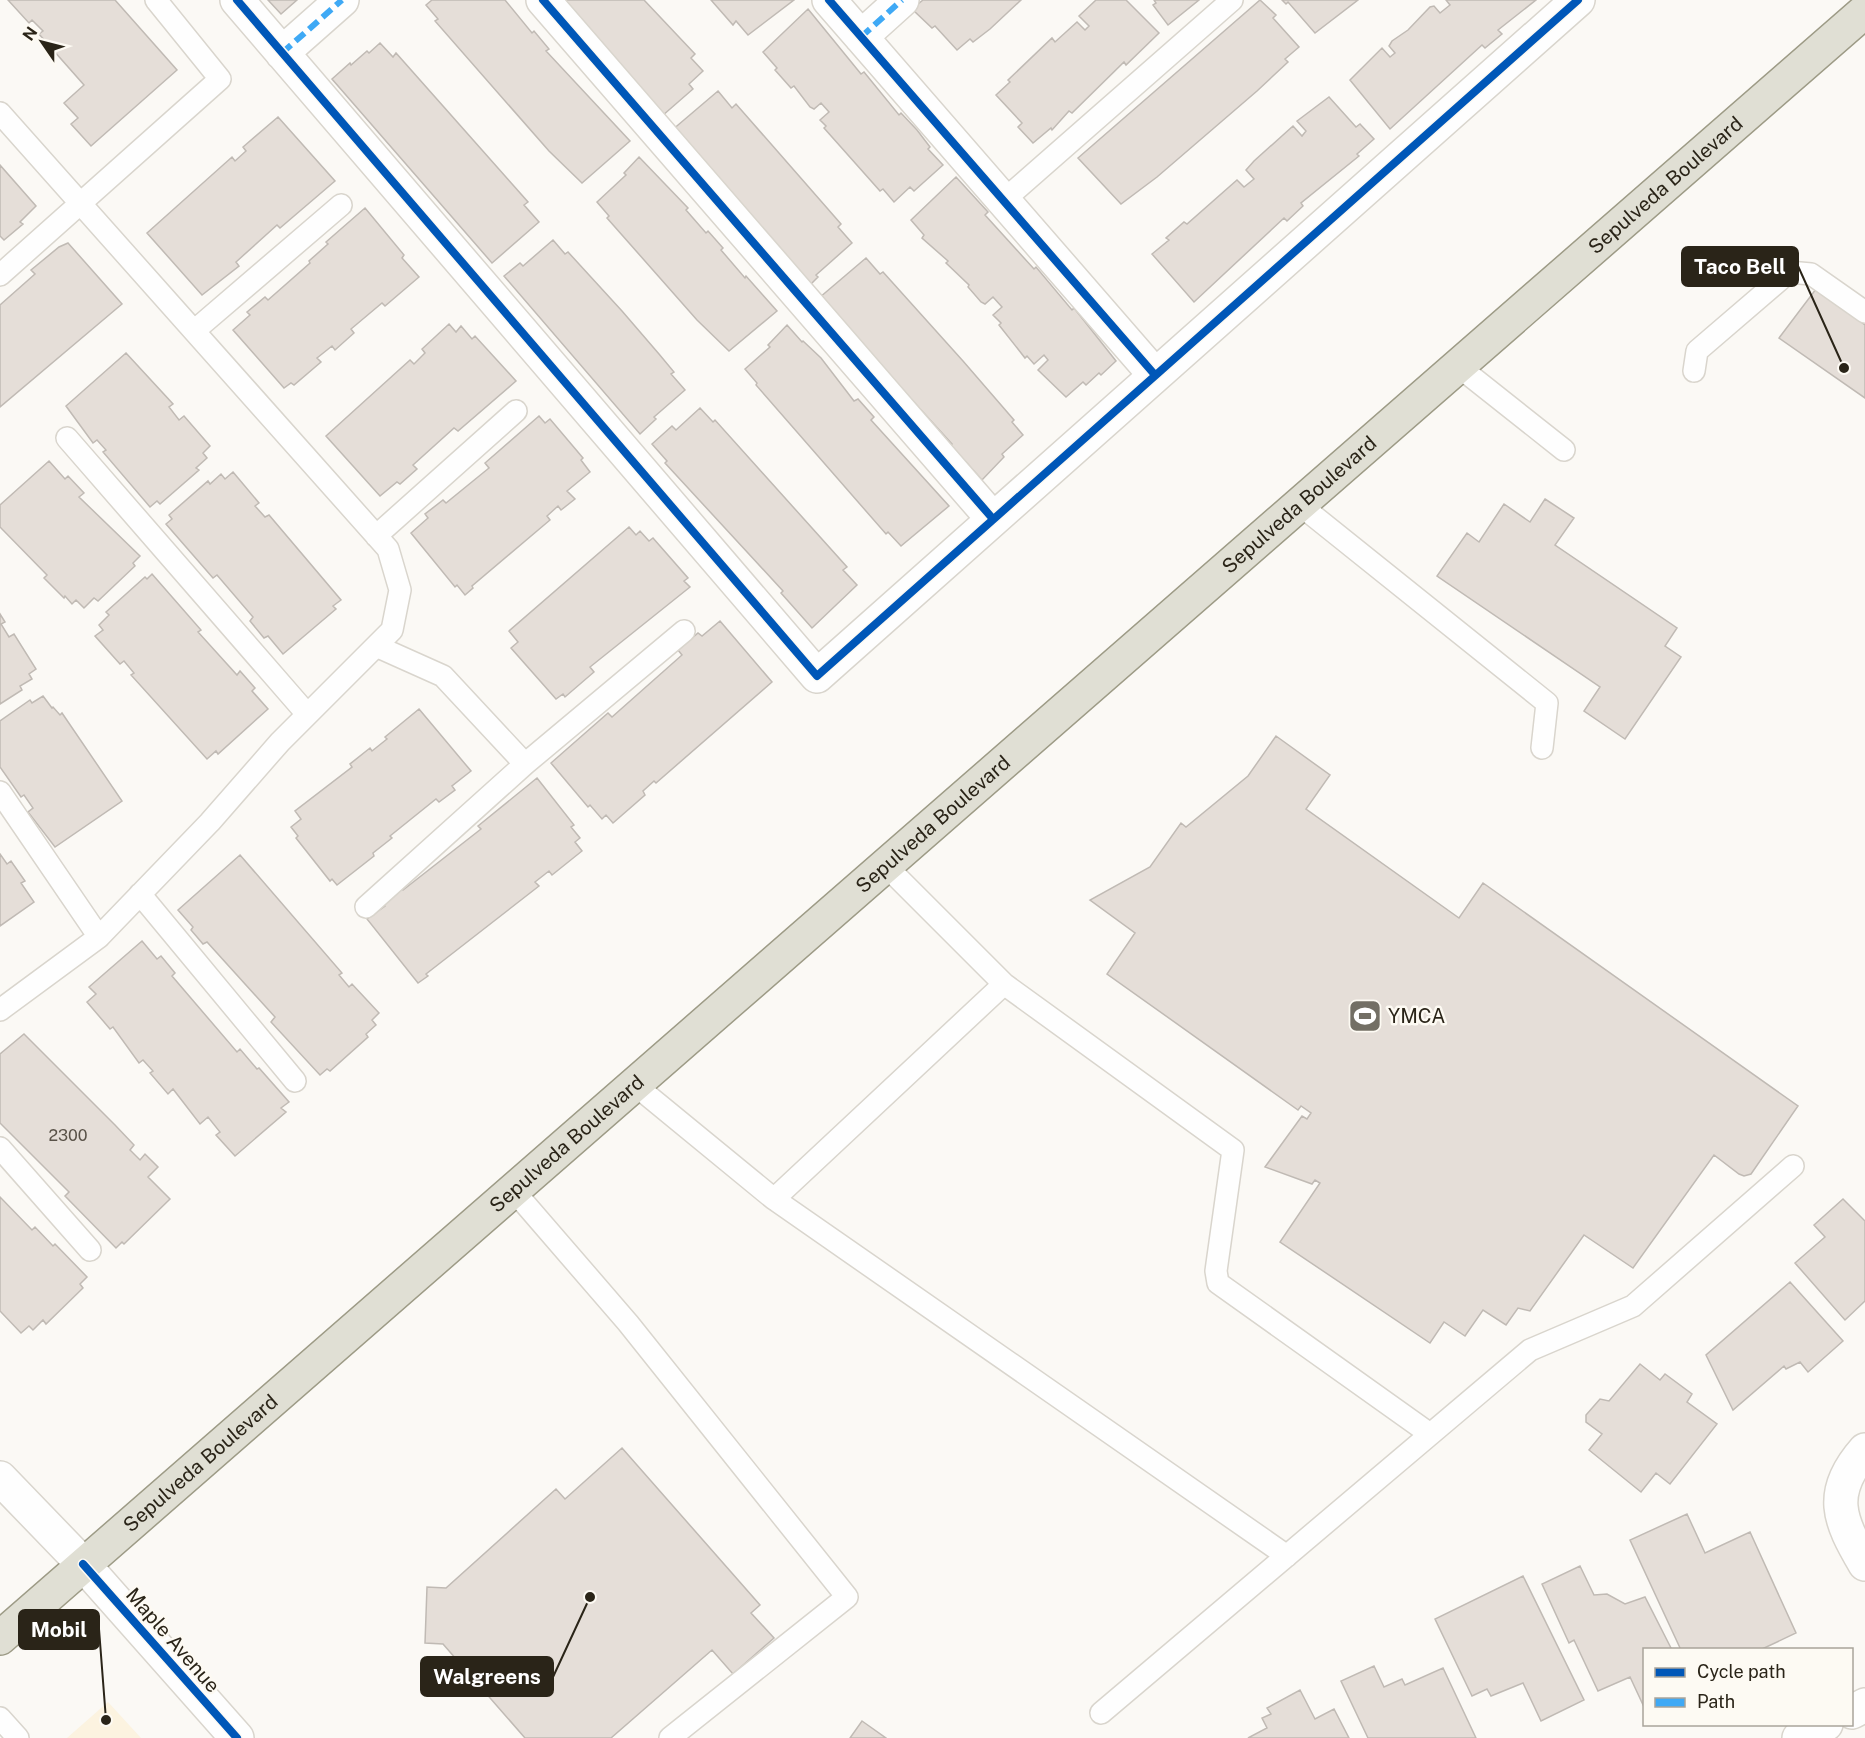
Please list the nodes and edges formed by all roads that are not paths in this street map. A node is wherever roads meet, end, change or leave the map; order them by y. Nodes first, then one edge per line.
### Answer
1 (156, 0) edge
2 (237, 0) edge
3 (342, 0) edge
4 (543, 0) edge
5 (829, 0) edge
6 (902, 0) edge
7 (1232, 0) edge
8 (1578, 0) edge
9 (1865, 11) edge
10 (861, 37) junction
11 (282, 53) junction
12 (0, 113) edge
13 (1004, 200) junction
14 (80, 203) junction
15 (341, 205) dead end
16 (0, 275) edge
17 (1865, 312) edge
18 (194, 331) junction
19 (1458, 366) junction
20 (1694, 371) dead end
21 (1155, 375) junction
22 (516, 411) dead end
23 (67, 438) dead end
24 (1564, 450) dead end
25 (1300, 505) junction
26 (993, 519) junction
27 (376, 536) junction
28 (684, 631) dead end
29 (376, 646) junction
30 (307, 714) junction
31 (1542, 748) dead end
32 (525, 764) junction
33 (0, 792) edge
34 (886, 866) junction
35 (140, 894) junction
36 (366, 906) dead end
37 (99, 937) junction
38 (1004, 984) junction
39 (0, 1010) edge
40 (295, 1081) dead end
41 (635, 1085) junction
42 (0, 1148) edge
43 (1793, 1166) dead end
44 (514, 1191) junction
45 (774, 1199) junction
46 (90, 1250) dead end
47 (1430, 1434) junction
48 (1865, 1450) edge
49 (0, 1478) edge
50 (1287, 1556) junction
51 (83, 1564) junction
52 (1865, 1564) edge
53 (0, 1638) edge
54 (1101, 1713) dead end
55 (0, 1718) edge
56 (1824, 1726) edge
57 (18, 1738) edge
58 (237, 1738) edge
59 (670, 1738) edge
60 (1799, 1738) edge

1 - 14 lane
2 - 11 street
3 - 11 street
4 - 26 street
5 - 10 street
6 - 10 street
7 - 13 lane
8 - 21 street
9 - 19 main road, Sepulveda Boulevard
10 - 13 street
11 - 26 street
12 - 14 lane
13 - 21 street
14 - 16 lane
14 - 18 lane
15 - 18 lane
17 - 20 lane
18 - 27 lane
19 - 24 lane
19 - 25 main road, Sepulveda Boulevard
21 - 26 street
22 - 27 lane
23 - 30 lane
25 - 31 lane
25 - 34 main road, Sepulveda Boulevard
27 - 29 lane
28 - 32 lane
29 - 30 lane
29 - 32 lane
30 - 35 lane
32 - 36 lane
33 - 37 lane
34 - 38 lane
34 - 41 main road, Sepulveda Boulevard
35 - 37 lane
35 - 40 lane
37 - 39 lane
38 - 45 lane
38 - 47 lane
41 - 44 main road, Sepulveda Boulevard
41 - 45 lane
42 - 46 lane
43 - 47 lane
44 - 51 main road, Sepulveda Boulevard
44 - 59 lane
45 - 50 lane
47 - 50 lane
48 - 52 street
49 - 51 street, Maple Avenue
50 - 54 lane
51 - 53 main road, Sepulveda Boulevard
51 - 58 street, Maple Avenue
55 - 57 lane
56 - 60 street

